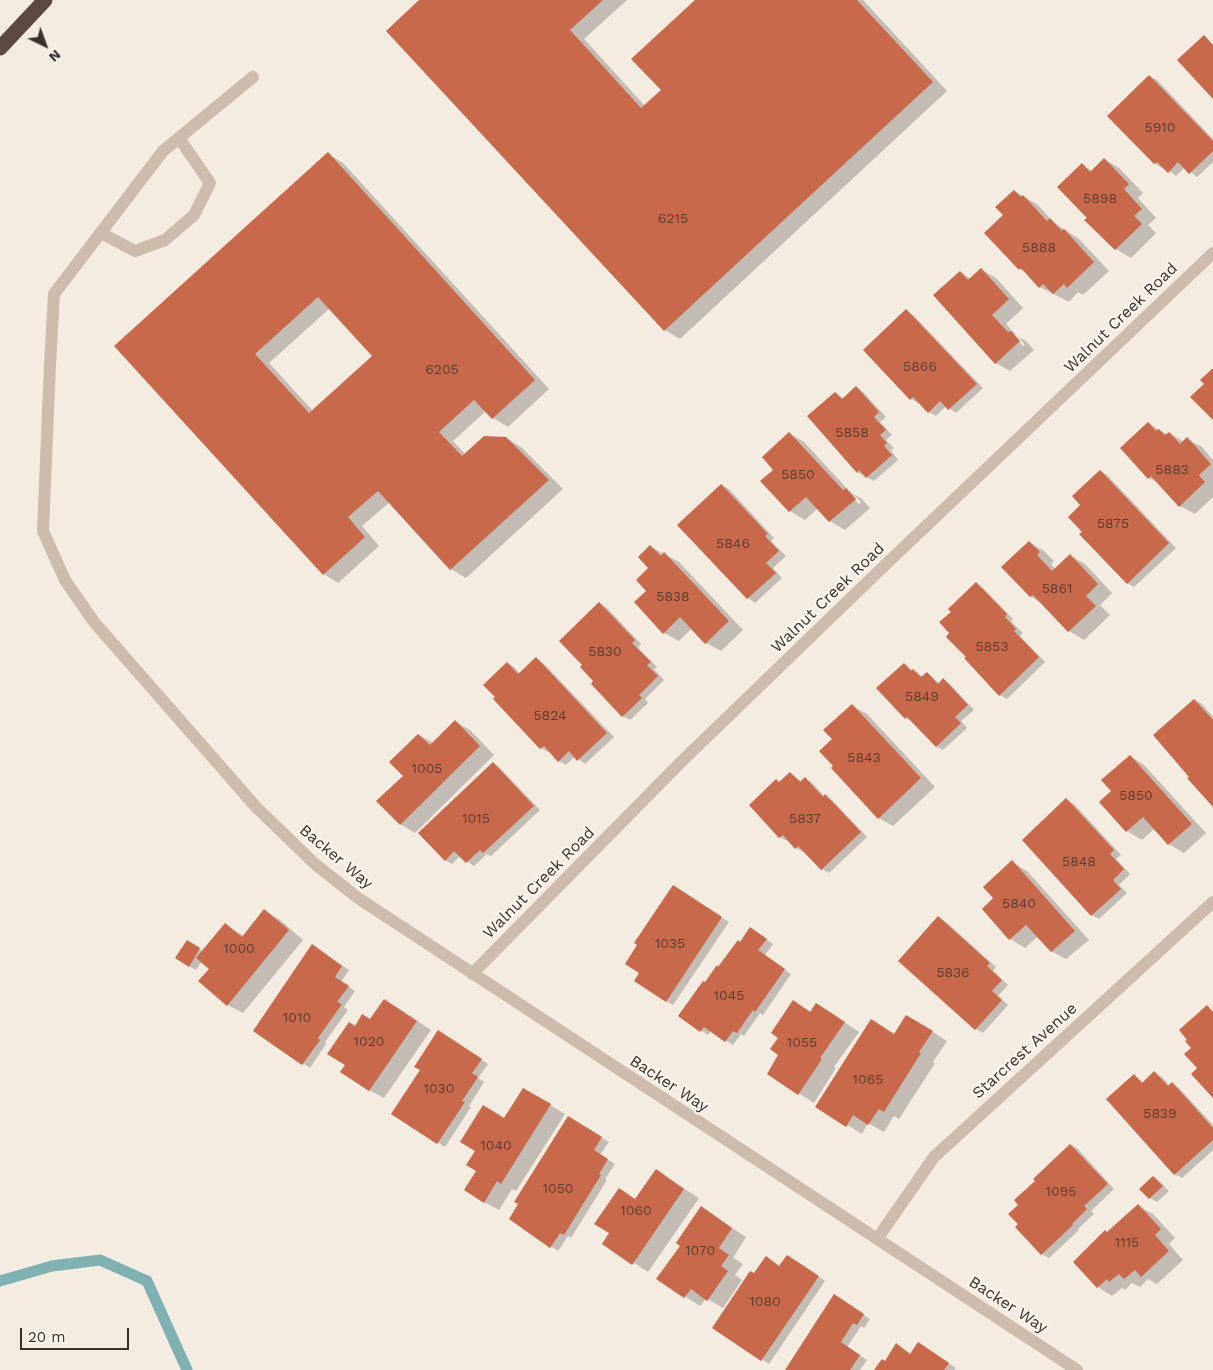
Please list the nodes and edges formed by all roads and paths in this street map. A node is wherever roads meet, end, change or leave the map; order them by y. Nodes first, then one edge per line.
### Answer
1 (45, 0) edge
2 (0, 48) edge
3 (253, 77) dead end
4 (179, 138) junction
5 (101, 233) junction
6 (1213, 253) edge
7 (1213, 902) edge
8 (472, 974) junction
9 (877, 1239) junction
10 (1077, 1370) edge

1 - 2 highway
3 - 4 street, Backer Way
4 - 5 street, Backer Way
4 - 5 street
5 - 8 street, Backer Way
6 - 8 street, Walnut Creek Road
7 - 9 street, Starcrest Avenue
8 - 9 street, Backer Way
9 - 10 street, Backer Way

